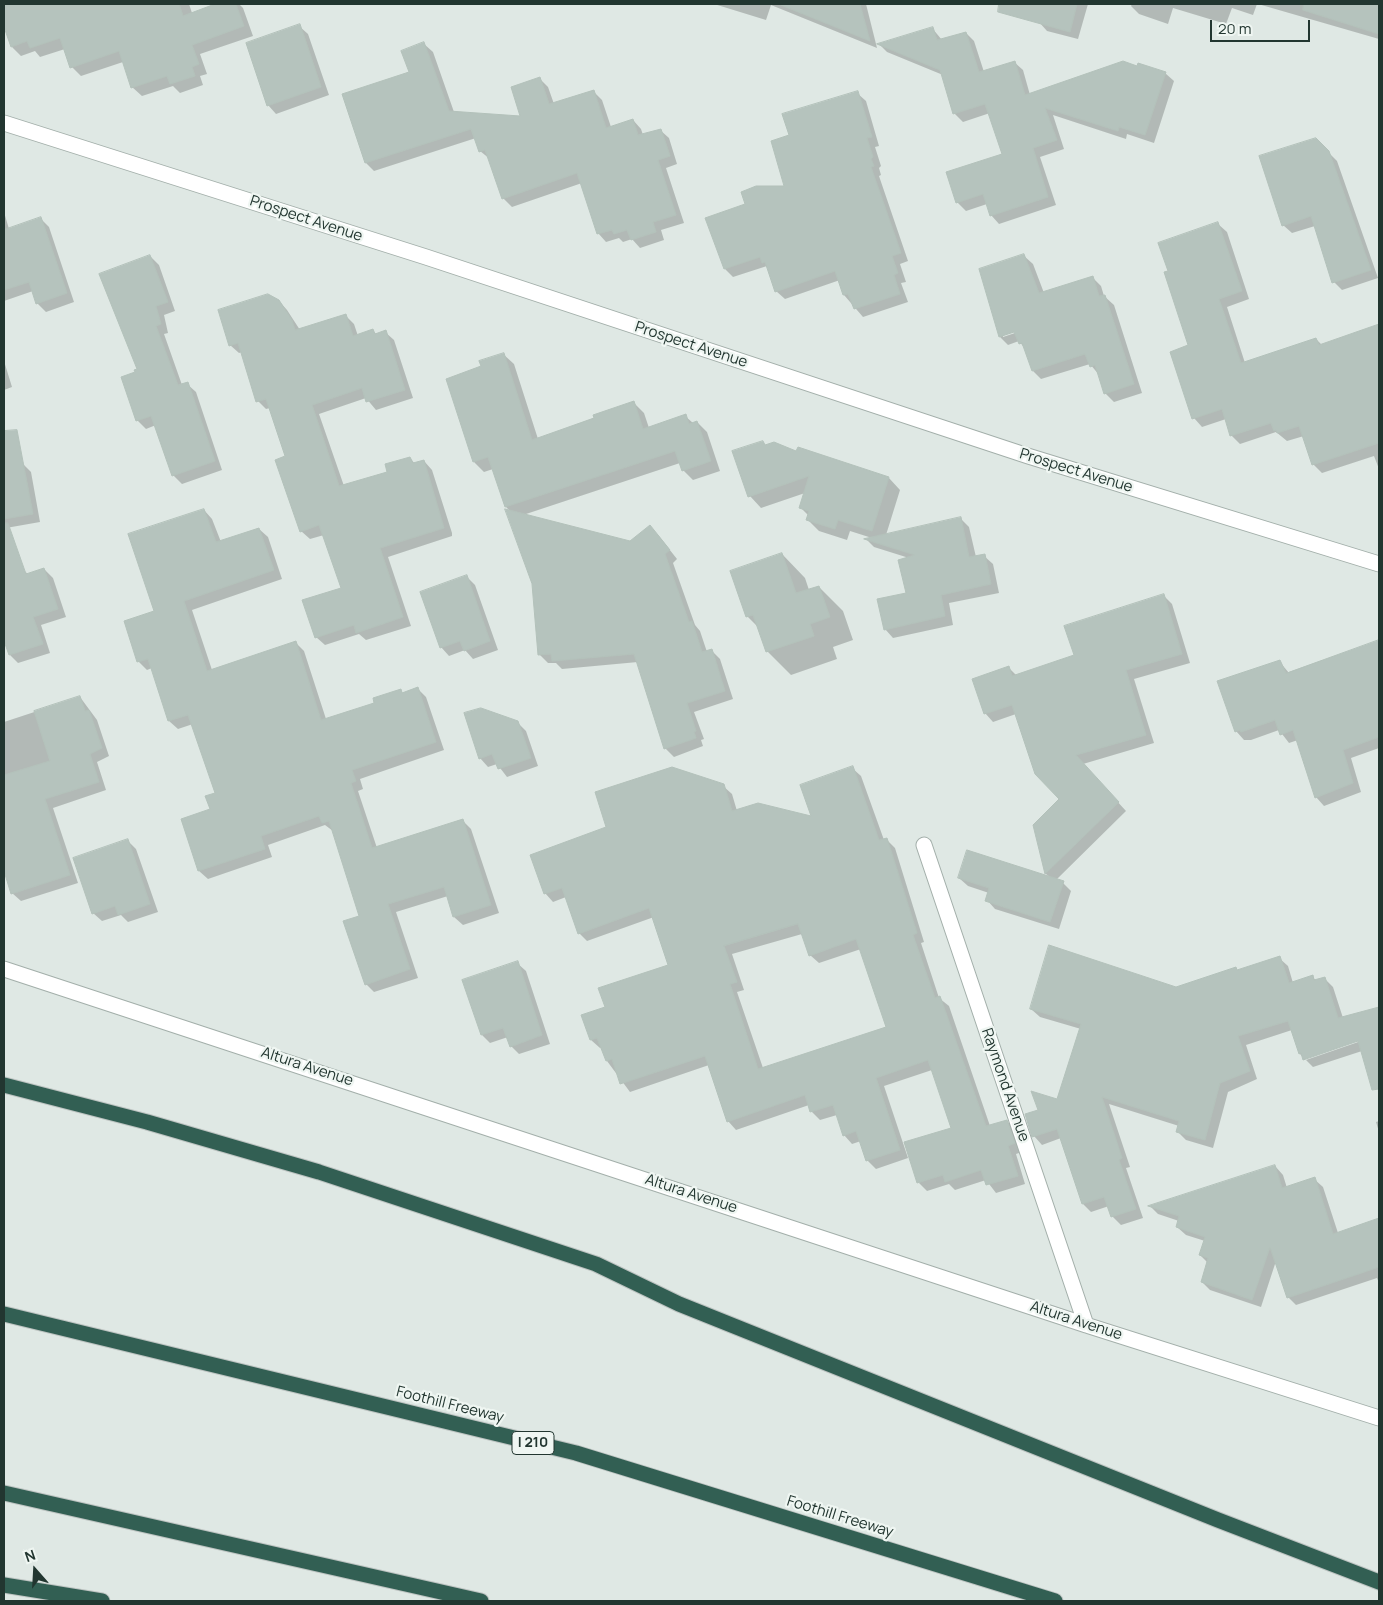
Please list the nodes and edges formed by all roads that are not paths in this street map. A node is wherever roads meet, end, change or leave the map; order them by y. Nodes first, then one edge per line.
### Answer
1 (4, 123) edge
2 (1379, 564) edge
3 (924, 845) dead end
4 (4, 969) edge
5 (4, 1084) edge
6 (4, 1314) edge
7 (1086, 1325) junction
8 (1379, 1418) edge
9 (4, 1494) edge
10 (1379, 1582) edge
11 (4, 1585) edge
12 (102, 1601) edge
13 (481, 1601) edge
14 (1055, 1601) edge

1 - 2 street, Prospect Avenue
3 - 7 street, Raymond Avenue
4 - 7 street, Altura Avenue
5 - 10 highway
6 - 14 highway, Foothill Freeway / I 210
7 - 8 street, Altura Avenue
9 - 13 highway
11 - 12 highway

